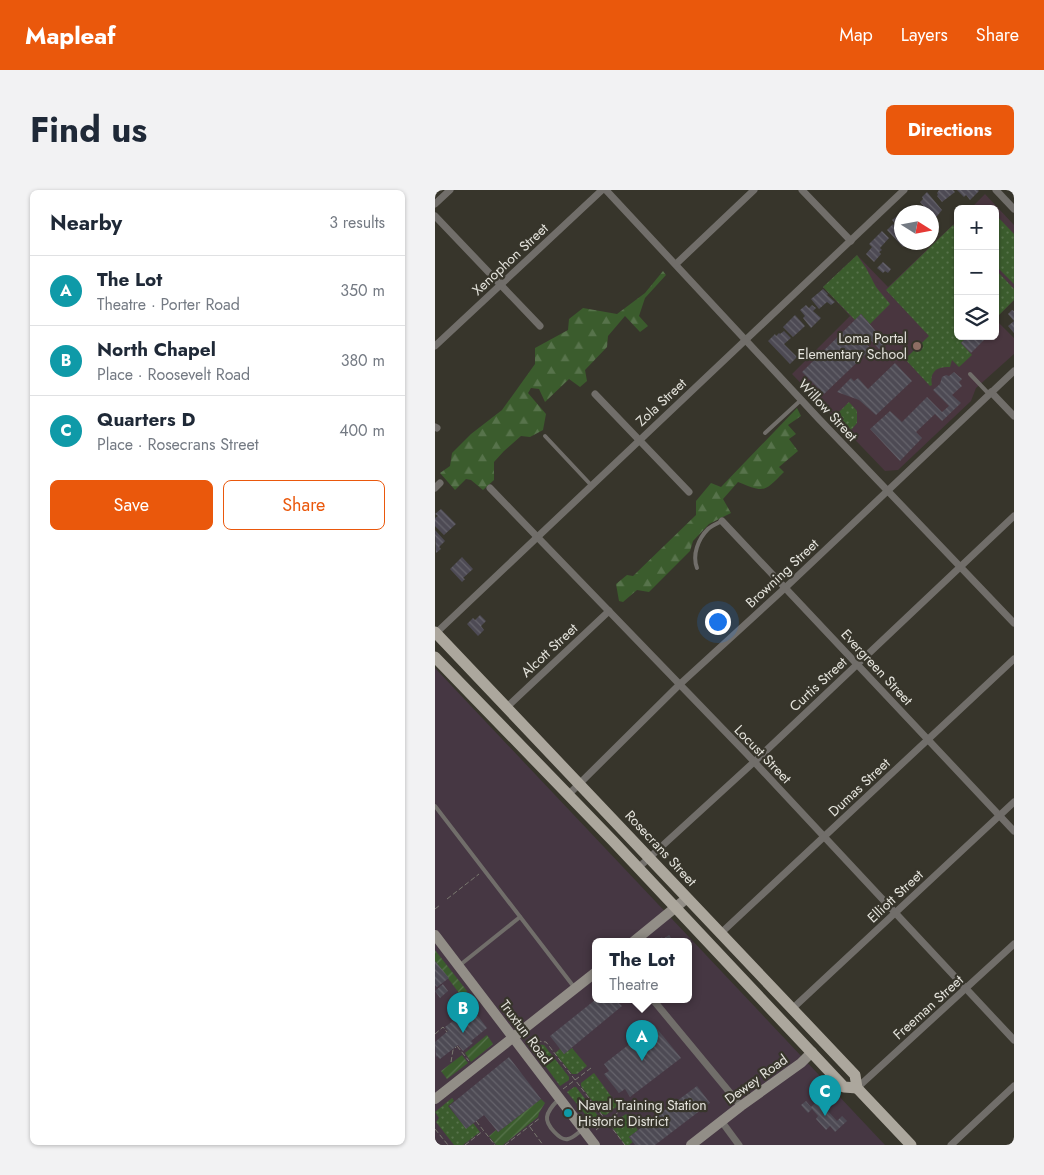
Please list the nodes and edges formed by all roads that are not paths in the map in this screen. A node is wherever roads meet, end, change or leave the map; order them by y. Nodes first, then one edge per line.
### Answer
1 (450, 190) edge
2 (604, 190) edge
3 (754, 190) edge
4 (802, 190) edge
5 (904, 190) edge
6 (996, 190) edge
7 (435, 204) edge
8 (1014, 209) edge
9 (435, 216) edge
10 (851, 241) junction
11 (676, 264) junction
12 (501, 285) junction
13 (540, 326) dead end
14 (746, 340) junction
15 (435, 346) edge
16 (1014, 371) edge
17 (970, 374) dead end
18 (990, 393) junction
19 (595, 394) dead end
20 (801, 400) junction
21 (1014, 416) edge
22 (765, 433) dead end
23 (545, 436) dead end
24 (640, 440) junction
25 (591, 485) junction
26 (490, 488) dead end
27 (887, 490) junction
28 (689, 492) dead end
29 (1014, 516) edge
30 (722, 521) joint
31 (537, 537) junction
32 (960, 566) junction
33 (697, 568) dead end
34 (785, 588) junction
35 (609, 611) junction
36 (1014, 623) edge
37 (435, 633) edge
38 (435, 657) edge
39 (1014, 659) edge
40 (857, 665) junction
41 (679, 685) junction
42 (507, 707) junction
43 (928, 740) junction
44 (754, 762) junction
45 (579, 784) junction
46 (568, 795) junction
47 (1014, 802) edge
48 (435, 806) edge
49 (1000, 815) junction
50 (1014, 831) edge
51 (824, 837) junction
52 (649, 857) junction
53 (638, 868) junction
54 (687, 898) junction
55 (675, 908) junction
56 (895, 913) junction
57 (520, 917) junction
58 (721, 933) junction
59 (435, 936) edge
60 (638, 938) edge
61 (1014, 944) edge
62 (459, 966) junction
63 (592, 975) edge
64 (575, 989) junction
65 (967, 989) junction
66 (656, 1003) edge
67 (792, 1009) junction
68 (513, 1038) junction
69 (1014, 1040) edge
70 (812, 1052) junction
71 (1014, 1086) edge
72 (857, 1088) junction
73 (561, 1094) junction
74 (435, 1099) edge
75 (741, 1106) junction
76 (721, 1122) junction
77 (583, 1130) junction
78 (595, 1145) edge
79 (691, 1145) edge
80 (739, 1145) edge
81 (911, 1145) edge
82 (951, 1145) edge

1 - 7 street
2 - 11 street, Willow Street
2 - 12 street, Xenophon Street
3 - 11 street
4 - 10 street
5 - 10 street, Zola Street
6 - 8 street
9 - 12 street
10 - 14 street, Zola Street
11 - 14 street, Willow Street
12 - 13 street
12 - 15 street, Xenophon Street
14 - 20 street, Willow Street
14 - 24 street, Zola Street
16 - 18 street, Browning Street
17 - 18 lane
18 - 21 street
18 - 27 street, Browning Street
19 - 24 street
20 - 22 lane
20 - 27 street, Willow Street
23 - 25 lane
24 - 25 street, Zola Street
24 - 28 street
25 - 31 street, Zola Street
26 - 31 street, Locust Street
27 - 32 street, Willow Street
27 - 34 street, Browning Street
29 - 32 street, Curtis Street
30 - 33 lane
30 - 34 street, Evergreen Street
31 - 35 street, Locust Street
31 - 37 street, Zola Street
32 - 36 street, Willow Street
32 - 40 street, Curtis Street
34 - 40 street, Evergreen Street
34 - 41 street, Browning Street
35 - 41 street, Locust Street
35 - 42 street, Alcott Street
37 - 42 main road, Rosecrans Street
38 - 46 main road, Rosecrans Street
39 - 43 street, Dumas Street
40 - 43 street, Evergreen Street
40 - 44 street, Curtis Street
41 - 44 street, Locust Street
41 - 45 street, Browning Street
42 - 45 main road, Rosecrans Street
43 - 49 street, Evergreen Street
43 - 51 street, Dumas Street
44 - 51 street, Locust Street
44 - 52 street, Curtis Street
45 - 46 street, Browning Street
45 - 52 main road, Rosecrans Street
46 - 53 main road, Rosecrans Street
47 - 49 street, Elliott Street
48 - 57 lane
49 - 50 street, Evergreen Street
49 - 56 street, Elliott Street
51 - 56 street, Locust Street
51 - 58 street, Dumas Street
52 - 53 street, Curtis Street
52 - 54 main road, Rosecrans Street
53 - 55 main road, Rosecrans Street
54 - 55 street
54 - 58 main road, Rosecrans Street
55 - 60 street
55 - 70 main road, Rosecrans Street
56 - 65 street, Locust Street
56 - 67 street, Elliott Street
57 - 62 lane
57 - 64 lane
58 - 67 main road, Rosecrans Street
59 - 62 street, Truxtun Road
61 - 65 street, Freeman Street
62 - 68 street, Truxtun Road
63 - 64 street
64 - 68 street
65 - 69 street, Locust Street
65 - 72 street, Freeman Street
66 - 75 street
67 - 72 main road, Rosecrans Street
68 - 73 street, Truxtun Road
68 - 74 street
70 - 72 main road, Rosecrans Street
70 - 75 street, Dewey Road
71 - 82 street
72 - 81 main road, Rosecrans Street
73 - 77 street, Truxtun Road
73 - 77 lane
75 - 76 street, Dewey Road
76 - 79 street, Dewey Road
76 - 80 street
77 - 78 street, Truxtun Road

